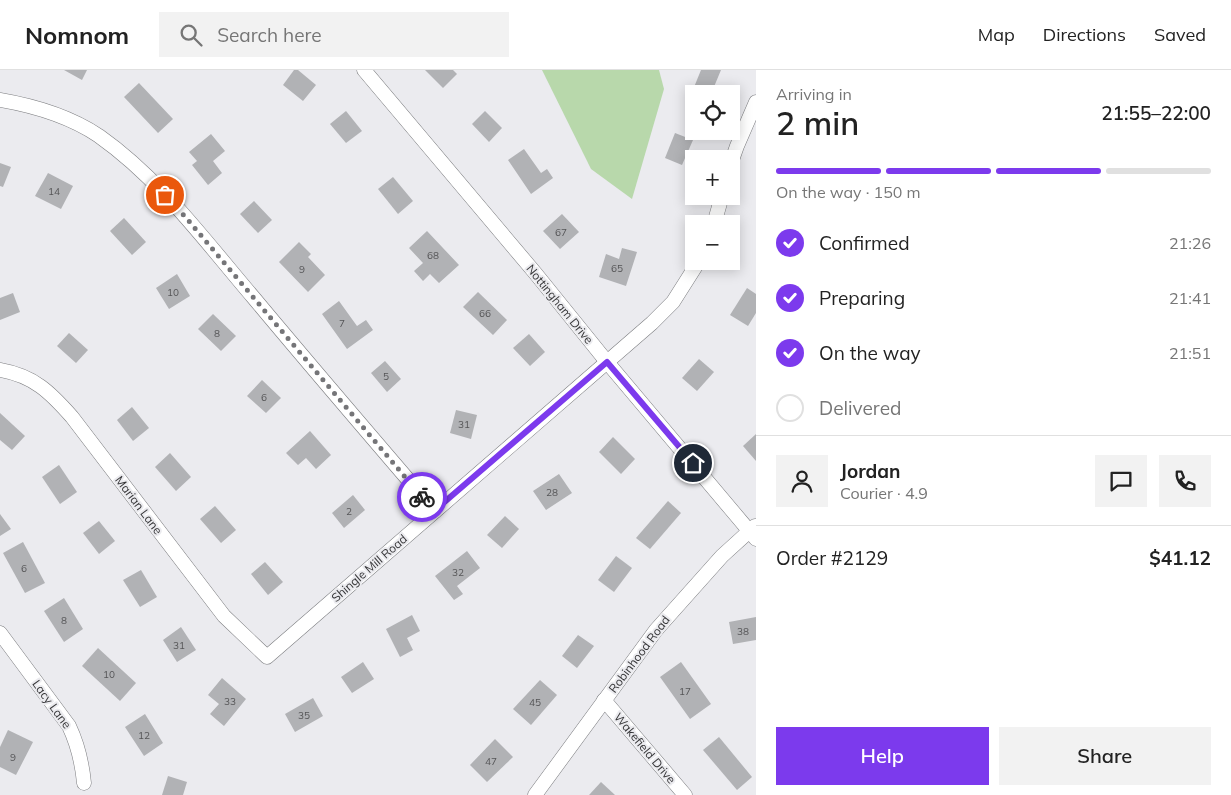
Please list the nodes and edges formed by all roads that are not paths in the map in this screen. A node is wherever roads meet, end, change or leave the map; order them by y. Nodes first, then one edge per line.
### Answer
1 (364, 70) edge
2 (0, 100) edge
3 (756, 102) edge
4 (736, 150) edge
5 (693, 270) edge
6 (607, 362) junction
7 (0, 370) edge
8 (434, 511) junction
9 (754, 532) edge
10 (0, 633) edge
11 (267, 657) joint
12 (604, 700) junction
13 (84, 783) dead end
14 (535, 795) edge
15 (685, 795) edge

1 - 6 street, Nottingham Drive
2 - 8 street
3 - 4 street
5 - 6 street, Shingle Mill Road
6 - 8 street, Shingle Mill Road
6 - 9 street, Nottingham Drive
7 - 11 street, Marian Lane
8 - 11 street, Shingle Mill Road
9 - 12 street, Robinhood Road
10 - 13 street, Lacy Lane
12 - 14 street, Robinhood Road
12 - 15 street, Wakefield Drive

